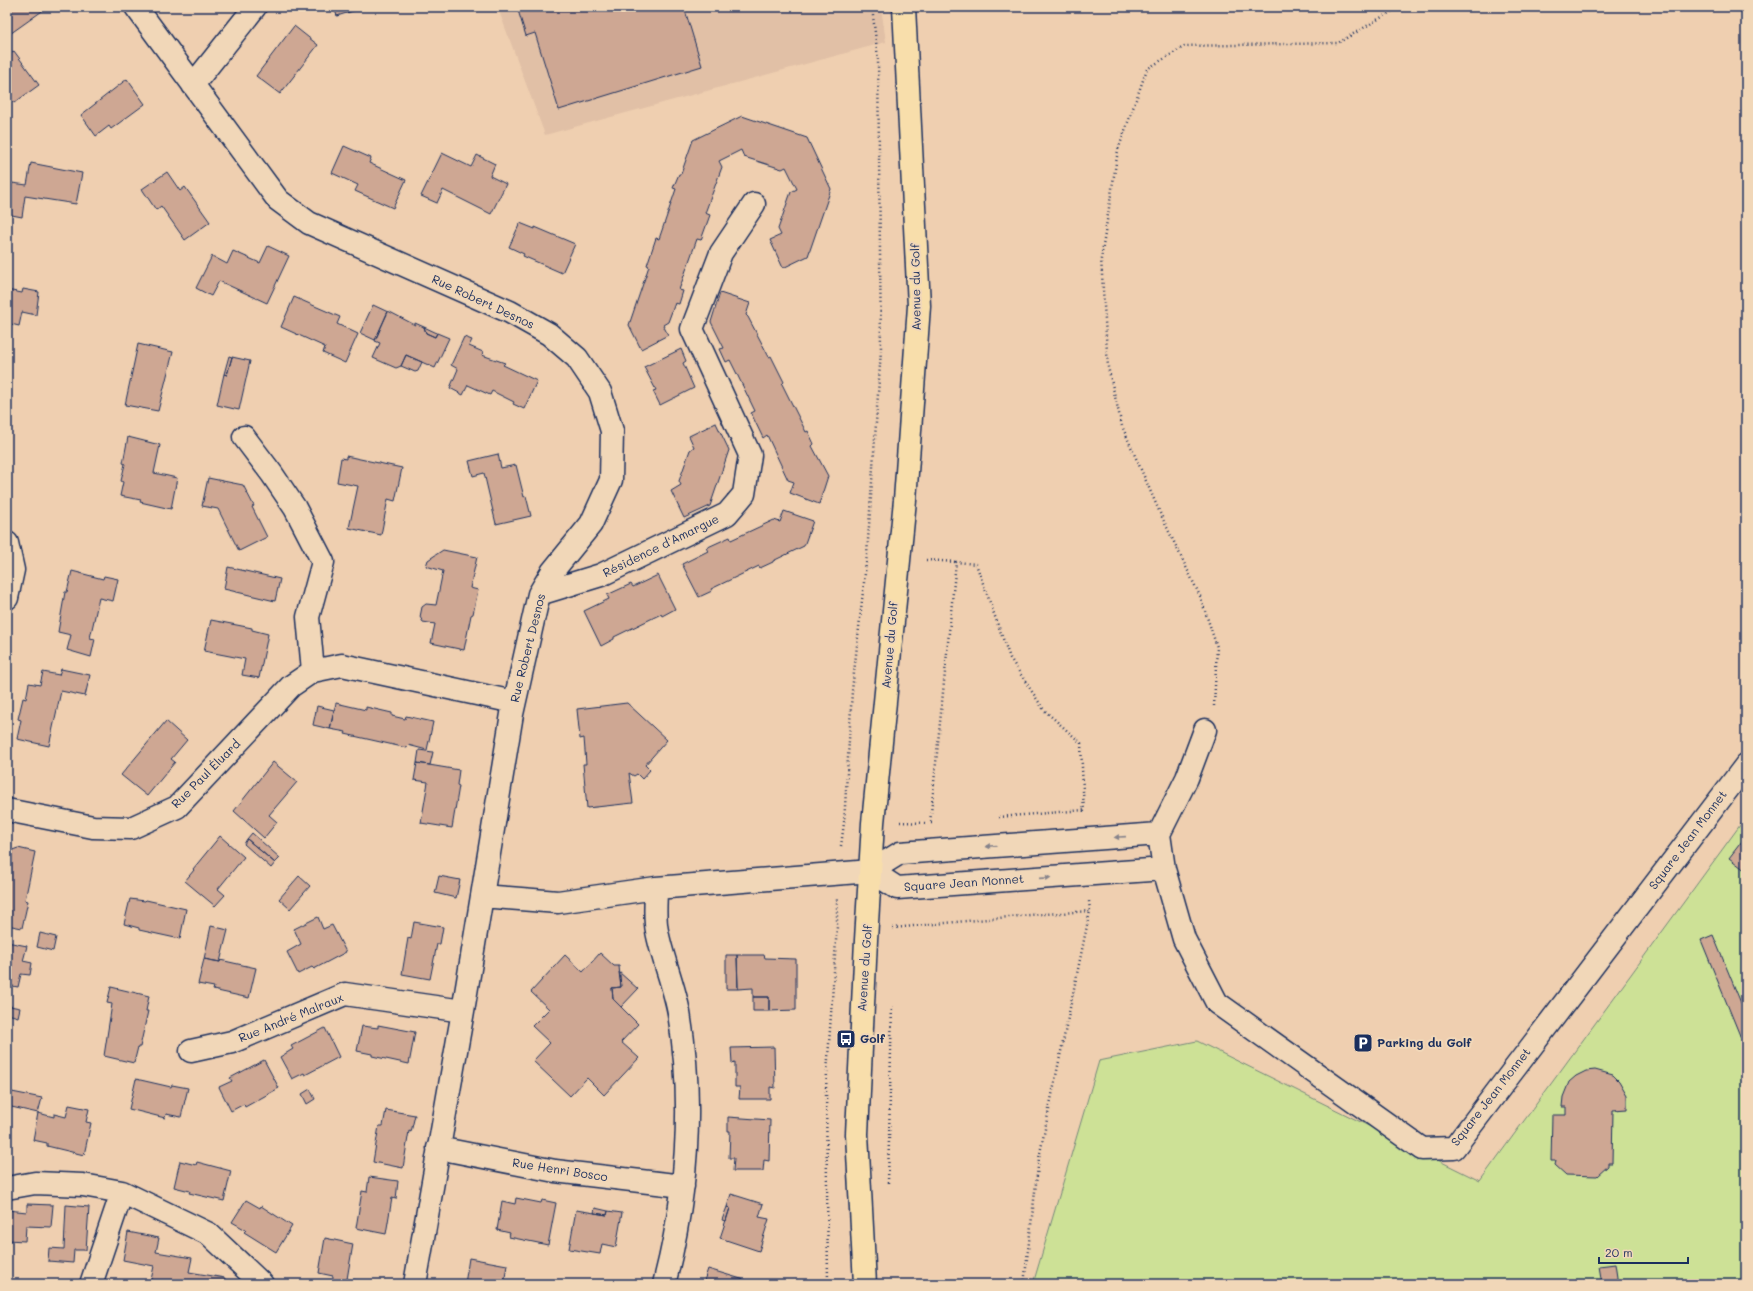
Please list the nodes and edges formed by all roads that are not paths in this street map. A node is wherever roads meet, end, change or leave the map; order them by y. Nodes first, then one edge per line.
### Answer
1 (136, 7) edge
2 (255, 7) edge
3 (904, 7) edge
4 (193, 85) junction
5 (754, 204) dead end
6 (244, 437) dead end
7 (7, 542) edge
8 (539, 594) junction
9 (7, 598) edge
10 (312, 671) junction
11 (514, 702) junction
12 (1205, 730) road end
13 (1746, 765) edge
14 (7, 810) edge
15 (1159, 834) junction
16 (1164, 869) junction
17 (871, 871) junction
18 (656, 888) junction
19 (482, 896) junction
20 (463, 1011) junction
21 (191, 1051) dead end
22 (438, 1148) junction
23 (683, 1186) junction
24 (7, 1188) edge
25 (122, 1192) junction
26 (91, 1284) edge
27 (262, 1284) edge
28 (415, 1284) edge
29 (664, 1284) edge
30 (865, 1284) edge

1 - 4 street, Rue Robert Desnos
2 - 4 street
3 - 17 main road, Avenue du Golf
4 - 8 street, Rue Robert Desnos
5 - 8 street, Résidence d'Amargue
6 - 10 street
7 - 9 street
8 - 11 street, Rue Robert Desnos
10 - 11 street, Rue Paul Éluard
10 - 14 street, Rue Paul Éluard
11 - 19 street, Rue Robert Desnos
12 - 15 street
13 - 16 street, Square Jean Monnet
15 - 16 street, Square Jean Monnet
15 -> 17 street
17 -> 16 street, Square Jean Monnet
17 - 18 street
17 - 30 main road, Avenue du Golf
18 - 19 street
18 - 23 street
19 - 20 street
20 - 21 street, Rue André Malraux
20 - 22 street
22 - 23 street, Rue Henri Bosco
22 - 28 street
23 - 29 street
24 - 25 street
25 - 26 street
25 - 27 street

